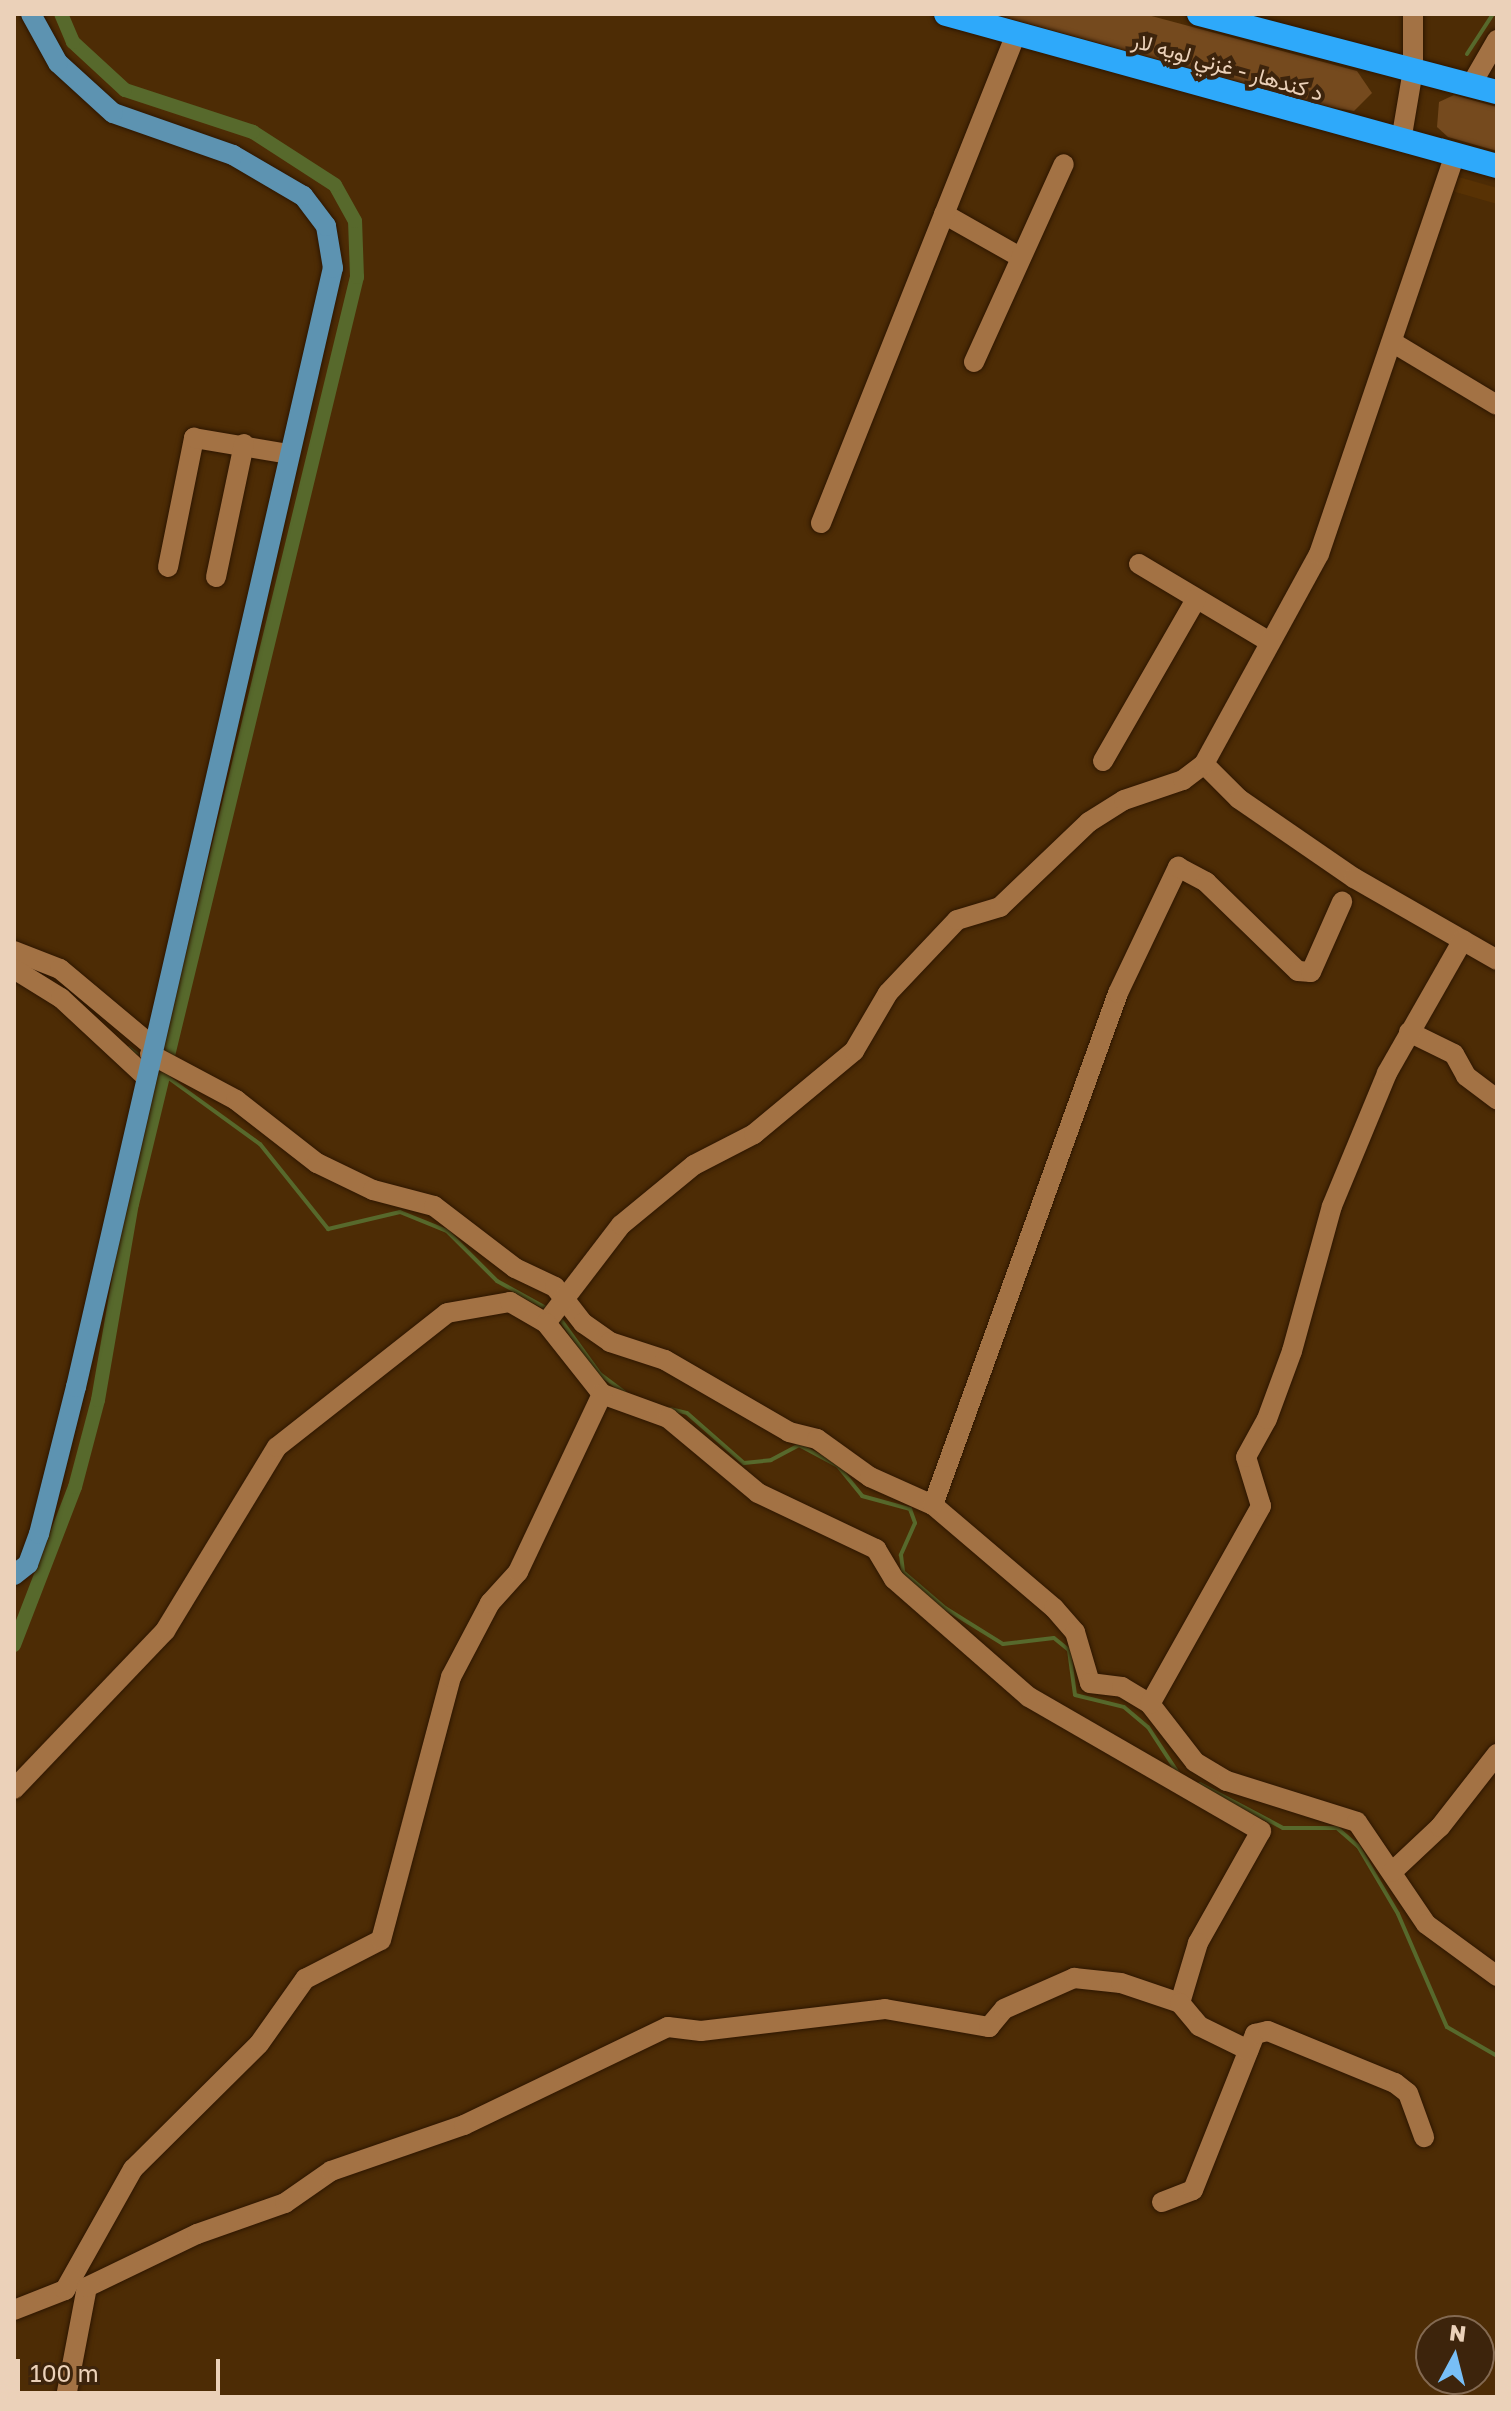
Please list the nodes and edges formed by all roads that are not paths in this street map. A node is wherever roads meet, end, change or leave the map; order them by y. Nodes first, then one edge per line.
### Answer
1 (31, 14) edge
2 (946, 14) edge
3 (1199, 14) edge
4 (1413, 14) edge
5 (1251, 21) edge
6 (1016, 34) junction
7 (1497, 40) edge
8 (1413, 70) junction
9 (1471, 85) junction
10 (1497, 92) edge
11 (1401, 141) junction
12 (1455, 154) junction
13 (1064, 164) dead end
14 (1497, 166) edge
15 (944, 214) junction
16 (1020, 257) junction
17 (1392, 342) junction
18 (974, 362) dead end
19 (1497, 405) edge
20 (244, 444) junction
21 (289, 454) junction
22 (821, 523) dead end
23 (1139, 564) dead end
24 (168, 567) dead end
25 (216, 577) dead end
26 (1196, 599) junction
27 (1270, 642) junction
28 (1103, 761) dead end
29 (1204, 764) junction
30 (1342, 902) dead end
31 (1463, 940) junction
32 (14, 951) edge
33 (1497, 960) edge
34 (14, 969) edge
35 (1409, 1032) junction
36 (151, 1050) junction
37 (145, 1076) junction
38 (1497, 1099) edge
39 (556, 1311) junction
40 (602, 1394) junction
41 (933, 1505) junction
42 (14, 1575) edge
43 (1150, 1704) junction
44 (1497, 1754) edge
45 (14, 1789) edge
46 (1392, 1872) junction
47 (1497, 1976) edge
48 (1180, 2003) junction
49 (1248, 2050) junction
50 (1424, 2137) dead end
51 (1162, 2202) dead end
52 (14, 2310) edge
53 (66, 2397) edge

1 - 21 main road
2 - 6 highway, د کندهار - غزني لويه لار
3 - 5 highway, د کندهار - غزني لويه لار
4 - 8 street
5 - 8 highway, د کندهار - غزني لويه لار
6 - 11 highway, د کندهار - غزني لويه لار
6 - 15 street
7 - 9 street
8 - 9 highway, د کندهار - غزني لويه لار
8 - 11 street
9 - 10 highway, د کندهار - غزني لويه لار
11 - 12 highway, د کندهار - غزني لويه لار
12 - 14 highway, د کندهار - غزني لويه لار
12 - 17 street
13 - 16 street
15 - 16 street
15 - 22 street
16 - 18 street
17 - 19 street
17 - 27 street
20 - 21 street
20 - 24 street
20 - 25 street
21 - 36 main road
23 - 26 street
26 - 27 street
26 - 28 street
27 - 29 street
29 - 31 street
29 - 39 street
30 - 41 street
31 - 33 street
31 - 35 street
32 - 36 street
34 - 37 street
35 - 38 street
35 - 43 street
36 - 37 main road
36 - 39 street
37 - 42 main road
39 - 40 street
39 - 41 street
39 - 45 street
40 - 48 street
40 - 52 street
41 - 43 street
43 - 46 street
44 - 46 street
46 - 47 street
48 - 49 street
48 - 53 street
49 - 50 street
49 - 51 street

